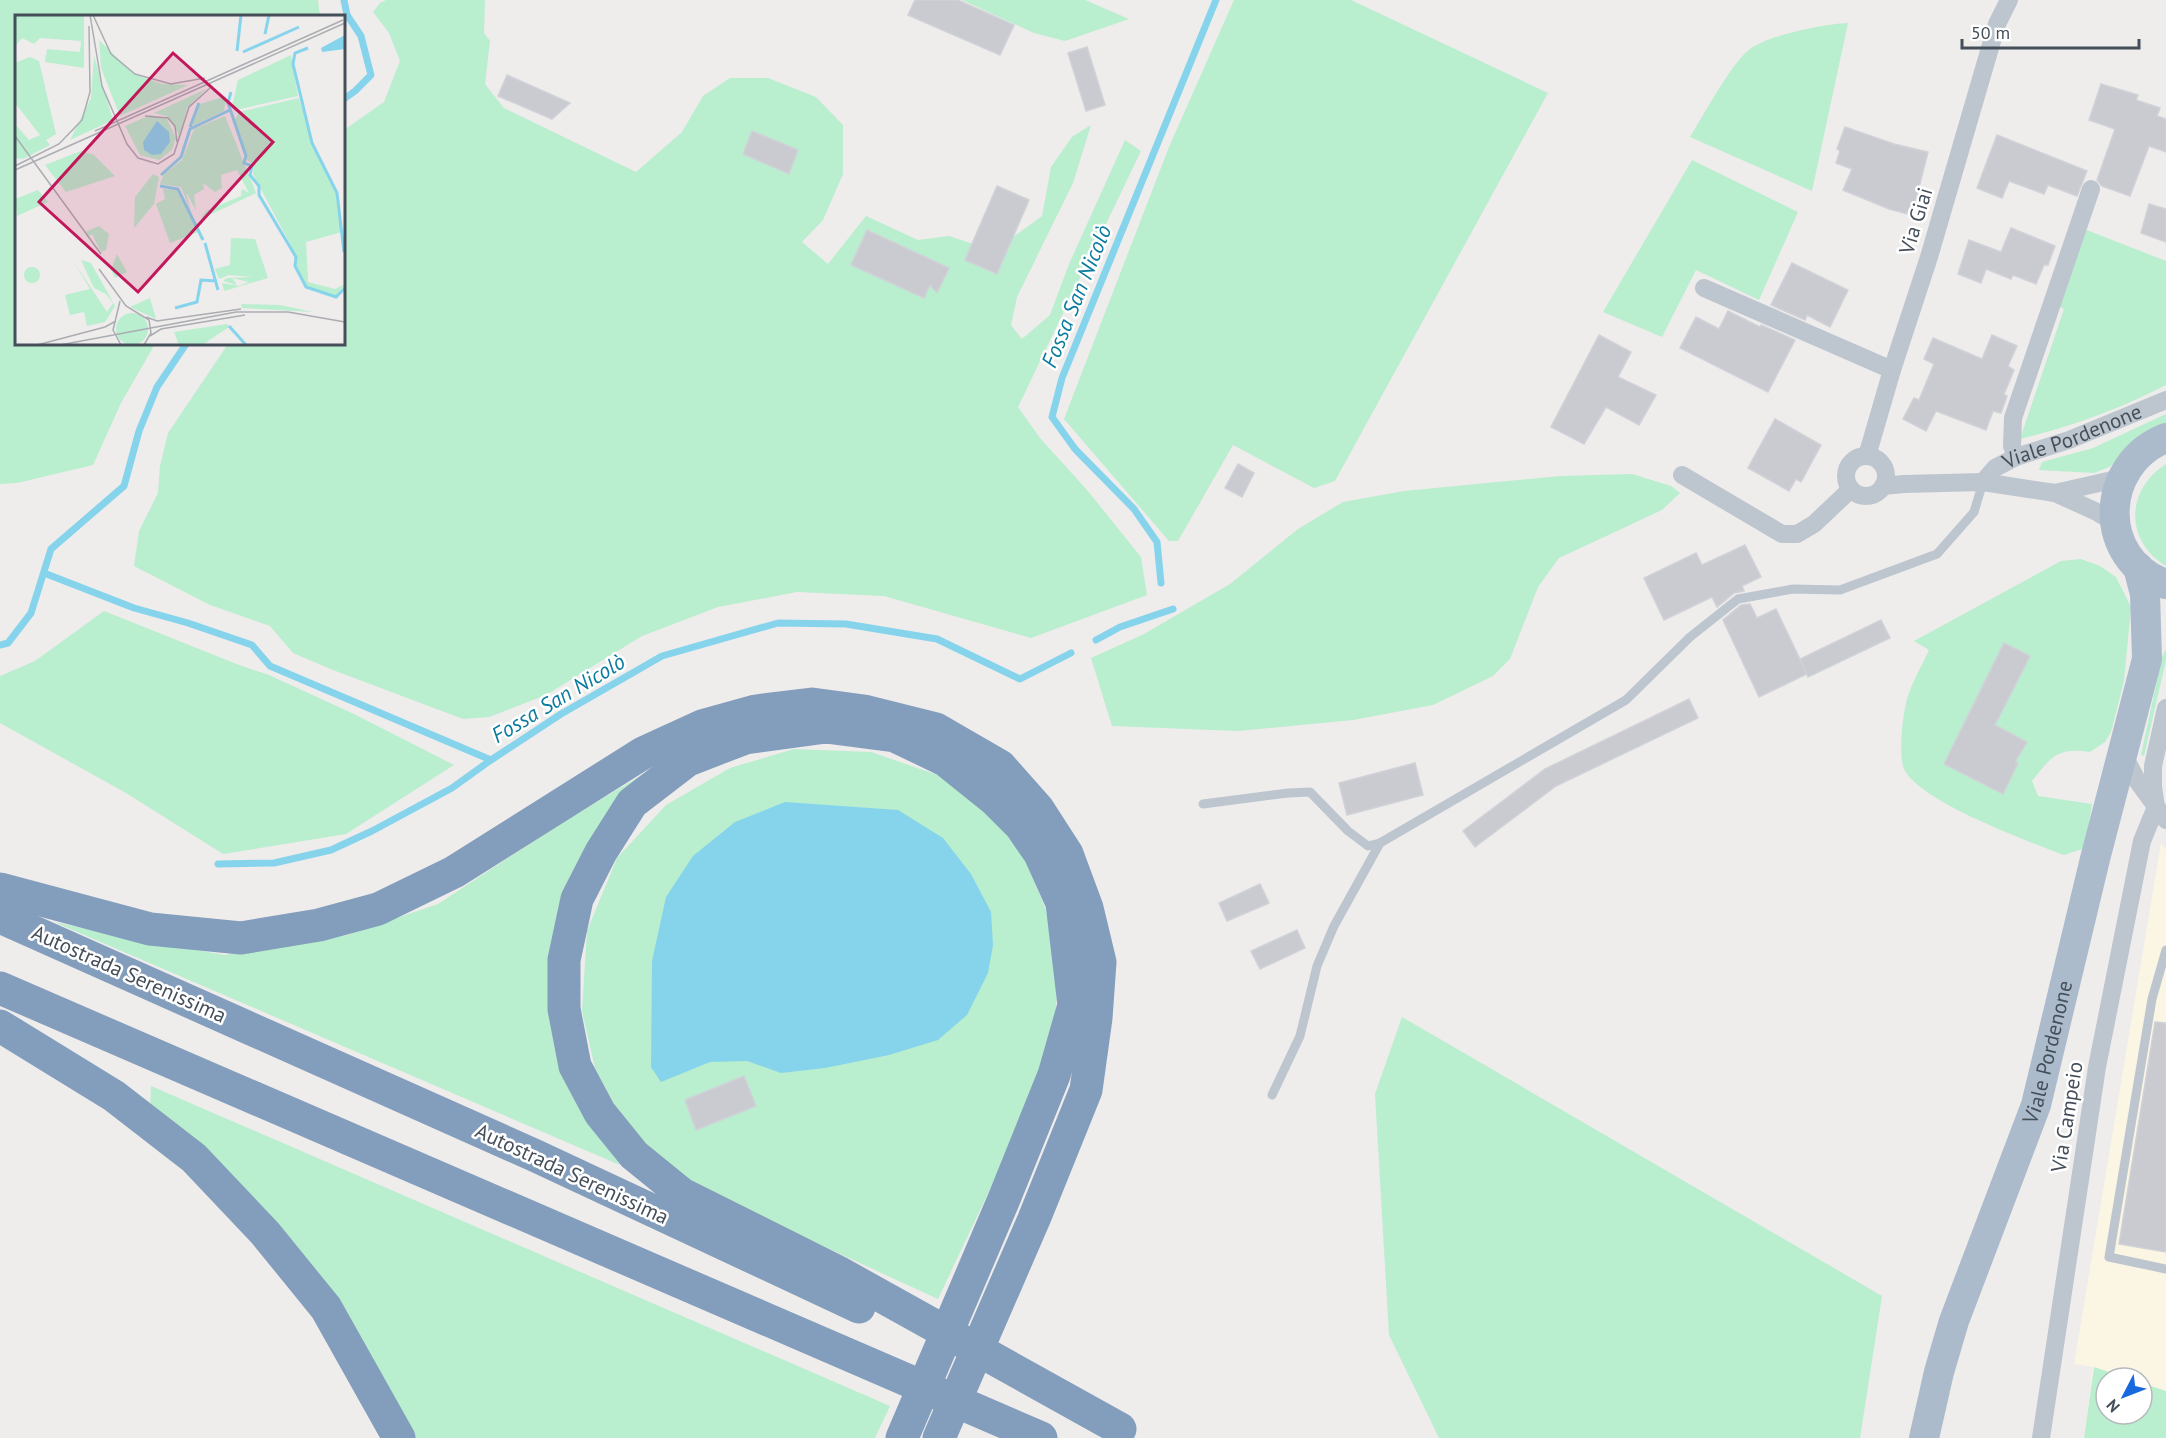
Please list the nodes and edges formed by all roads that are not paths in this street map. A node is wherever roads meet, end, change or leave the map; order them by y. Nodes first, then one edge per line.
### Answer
1 (2009, 0) edge
2 (2091, 189) dead end
3 (1704, 288) dead end
4 (1892, 370) junction
5 (2166, 400) edge
6 (2166, 438) edge
7 (1867, 456) junction
8 (2016, 457) junction
9 (1682, 475) dead end
10 (2121, 478) junction
11 (1983, 482) junction
12 (1883, 486) junction
13 (1851, 489) junction
14 (2055, 493) junction
15 (2115, 523) junction
16 (2138, 567) junction
17 (2166, 584) edge
18 (2166, 626) edge
19 (2147, 659) junction
20 (2166, 708) edge
21 (2123, 754) junction
22 (2144, 790) junction
23 (2112, 795) junction
24 (1203, 804) dead end
25 (2161, 813) edge
26 (1380, 843) junction
27 (0, 889) edge
28 (0, 916) edge
29 (2166, 950) edge
30 (0, 988) edge
31 (0, 1026) edge
32 (1272, 1095) dead end
33 (2166, 1269) edge
34 (1131, 1433) edge
35 (399, 1438) edge
36 (902, 1438) edge
37 (939, 1438) edge
38 (1041, 1438) edge
39 (1924, 1438) edge
40 (2041, 1438) edge

1 - 4 street, Via Giai
2 - 8 street
3 - 4 street
4 - 7 street, Via Giai
5 - 8 street, Viale Pordenone
6 - 10 main road, Viale Pordenone
7 - 12 street
7 - 13 street
8 - 11 street, Viale Pordenone
9 - 13 street
10 - 14 street
10 - 15 main road, Viale Pordenone
11 - 12 street
11 - 14 street
11 - 26 lane
12 - 13 street
14 - 15 street
15 - 16 main road, Viale Pordenone
16 - 17 main road, Viale Pordenone
16 - 19 main road, Viale Pordenone
18 - 19 main road, Viale Pordenone
19 - 21 main road, Viale Pordenone
20 - 25 street, Via Campeio
21 - 22 street
21 - 23 main road, Viale Pordenone
22 - 23 street
22 - 25 street
23 - 39 main road, Viale Pordenone
24 - 26 lane
25 - 40 street, Via Campeio
26 - 32 lane
27 - 37 highway
28 - 34 highway, Autostrada Serenissima
29 - 33 lane
30 - 38 highway
31 - 35 highway
34 - 36 highway

